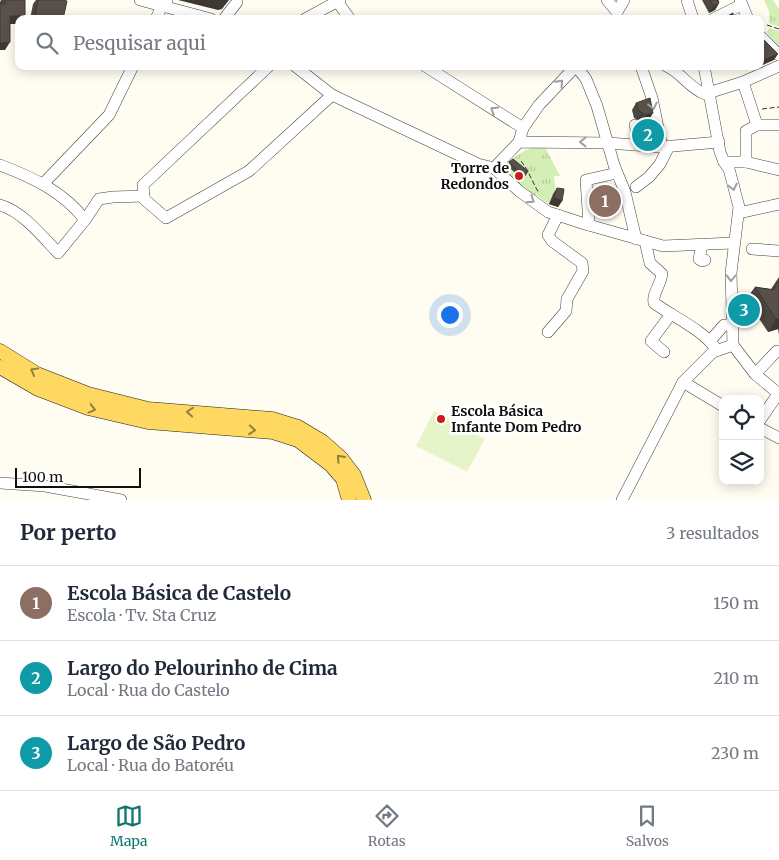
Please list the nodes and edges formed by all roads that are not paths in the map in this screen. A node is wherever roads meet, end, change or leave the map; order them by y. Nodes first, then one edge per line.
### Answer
1 (146, 0) edge
2 (237, 0) edge
3 (607, 0) edge
4 (624, 0) edge
5 (338, 1) edge
6 (692, 1) edge
7 (165, 3) edge
8 (744, 11) edge
9 (158, 15) edge
10 (200, 15) edge
11 (227, 15) edge
12 (312, 15) edge
13 (347, 15) edge
14 (617, 15) edge
15 (693, 15) edge
16 (728, 15) edge
17 (764, 40) edge
18 (779, 55) edge
19 (779, 66) edge
20 (131, 70) edge
21 (264, 70) edge
22 (300, 70) edge
23 (431, 70) edge
24 (572, 70) edge
25 (579, 70) edge
26 (642, 70) edge
27 (674, 70) edge
28 (705, 70) edge
29 (750, 75) edge
30 (709, 93) junction
31 (332, 95) junction
32 (779, 124) edge
33 (635, 125) dead end
34 (757, 125) junction
35 (523, 128) junction
36 (519, 142) junction
37 (718, 142) junction
38 (608, 143) junction
39 (640, 144) junction
40 (665, 146) junction
41 (724, 162) junction
42 (746, 162) junction
43 (0, 165) edge
44 (494, 168) junction
45 (779, 170) edge
46 (617, 173) junction
47 (43, 184) junction
48 (636, 187) dead end
49 (143, 190) junction
50 (779, 204) edge
51 (0, 205) edge
52 (739, 212) junction
53 (558, 215) junction
54 (85, 220) junction
55 (589, 225) junction
56 (640, 240) junction
57 (734, 243) junction
58 (702, 245) junction
59 (752, 249) dead end
60 (779, 252) edge
61 (705, 260) dead end
62 (670, 314) junction
63 (728, 325) junction
64 (548, 332) dead end
65 (714, 346) junction
66 (732, 346) junction
67 (0, 351) edge
68 (778, 351) edge
69 (664, 352) dead end
70 (0, 366) edge
71 (755, 374) junction
72 (683, 382) junction
73 (779, 394) edge
74 (719, 404) edge
75 (764, 415) edge
76 (764, 430) edge
77 (779, 438) edge
78 (0, 483) edge
79 (121, 500) edge
80 (349, 500) edge
81 (364, 500) edge
82 (622, 500) edge

1 - 7 street
2 - 11 street
3 - 14 street
4 - 14 street
5 - 12 street
5 - 13 street
6 - 15 street
7 - 9 street
7 - 10 street
8 - 16 street
17 - 18 street
19 - 29 street
20 - 47 street
21 - 49 street
22 - 31 street
35 -> 23 street
35 -> 24 street
25 - 38 street
26 -> 40 street
27 - 30 street
28 - 30 street
29 - 30 street
29 - 34 street
30 - 37 street
31 - 44 street
31 - 49 street
32 - 34 street
33 - 39 street
34 - 42 street
35 - 36 street
38 -> 36 street
36 - 44 street
37 - 40 street
37 - 41 street
38 - 39 street
38 - 46 street
39 - 40 street
40 - 48 street
41 - 42 street
41 -> 52 street
42 - 45 street
43 - 47 street
44 -> 53 street
46 - 55 street
46 - 56 street
47 - 54 street
49 - 54 street
50 - 52 street
51 - 54 street
52 - 57 street
53 - 55 street
53 - 64 street
55 - 56 street
56 - 58 street
56 - 62 street
57 - 58 street
57 -> 63 street
58 - 61 street
59 - 60 street
62 - 65 street
62 - 69 street
63 - 65 street
63 - 66 street
65 - 66 street
65 - 72 street
66 - 71 street
81 -> 67 main road
68 - 71 street
70 -> 80 main road
71 - 73 street
72 - 74 street
72 - 82 street
73 - 75 street
76 - 77 street
78 - 79 street

